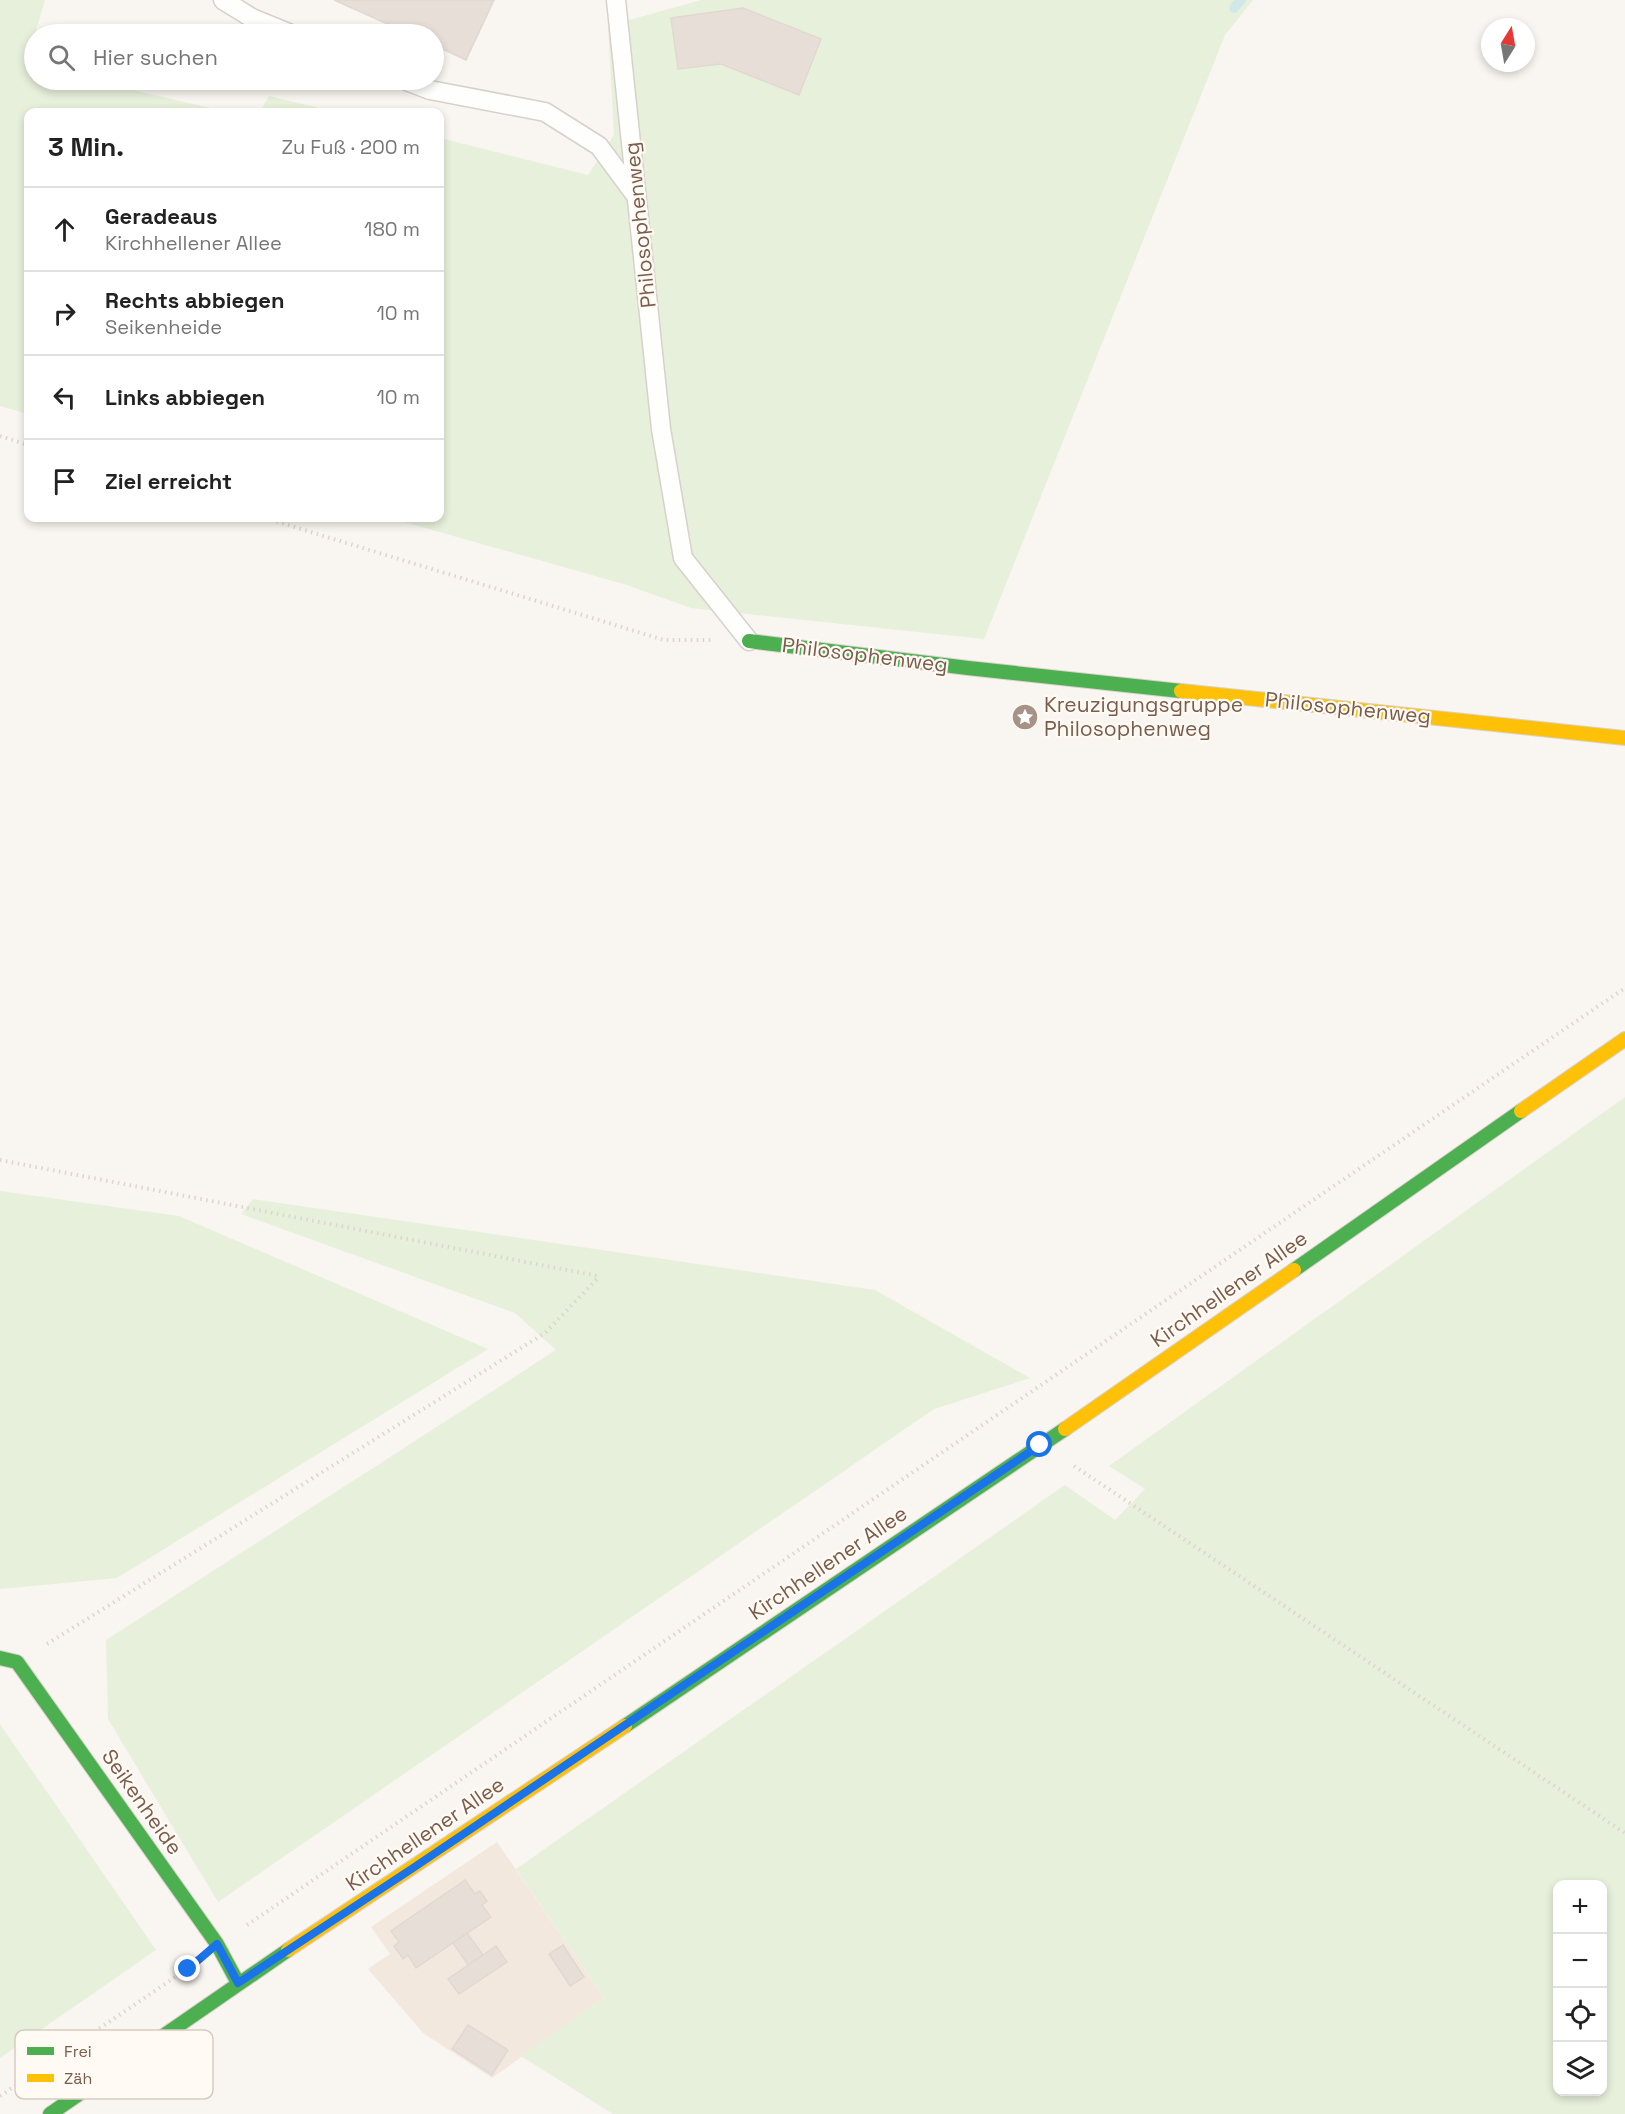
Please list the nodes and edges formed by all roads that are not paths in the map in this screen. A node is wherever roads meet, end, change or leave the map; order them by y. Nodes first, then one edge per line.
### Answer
1 (223, 0) edge
2 (616, 0) edge
3 (267, 24) edge
4 (430, 90) edge
5 (637, 198) junction
6 (749, 641) joint
7 (1625, 738) edge
8 (1625, 1039) edge
9 (0, 1658) edge
10 (238, 1983) junction
11 (171, 2030) edge
12 (72, 2099) edge
13 (50, 2114) edge

1 - 3 lane
2 - 5 lane, Philosophenweg
4 - 5 lane
5 - 6 lane, Philosophenweg
6 - 7 main road, Philosophenweg
8 - 10 main road, Kirchhellener Allee
9 - 10 main road, Seikenheide
10 - 11 main road, Kirchhellener Allee
12 - 13 main road, Kirchhellener Allee

